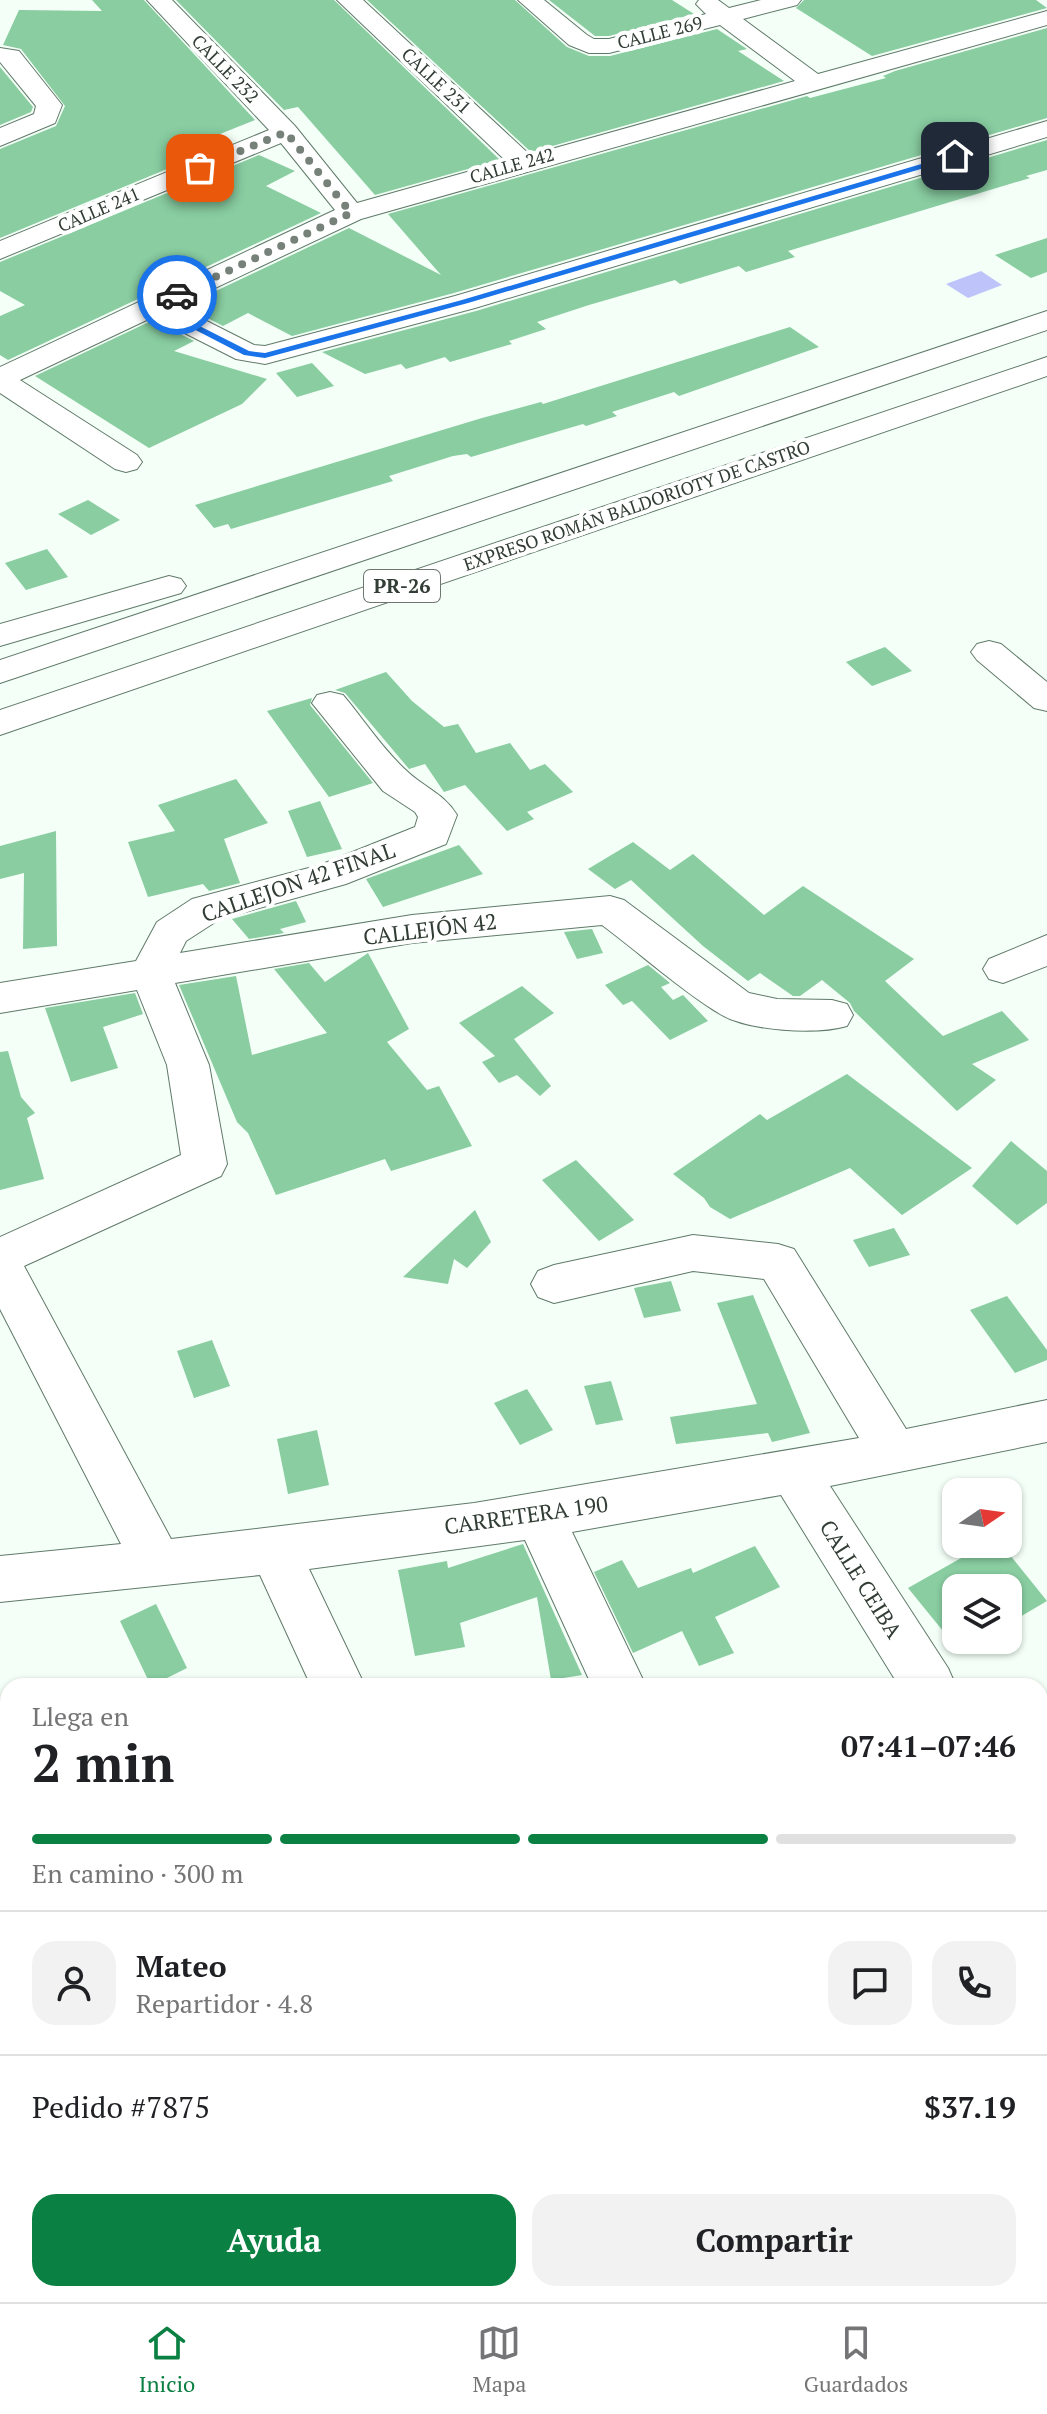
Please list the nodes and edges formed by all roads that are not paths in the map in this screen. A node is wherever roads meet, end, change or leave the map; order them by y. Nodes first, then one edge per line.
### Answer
1 (159, 0) edge
2 (349, 0) edge
3 (530, 0) edge
4 (703, 0) edge
5 (789, 0) edge
6 (725, 17) junction
7 (1047, 18) edge
8 (0, 55) edge
9 (812, 82) junction
10 (1047, 129) edge
11 (286, 132) junction
12 (0, 138) edge
13 (523, 163) junction
14 (351, 213) junction
15 (0, 251) edge
16 (154, 306) junction
17 (1047, 320) edge
18 (1047, 366) edge
19 (0, 379) edge
20 (126, 462) dead end
21 (455, 517) junction
22 (0, 635) edge
23 (989, 652) dead end
24 (0, 672) edge
25 (1047, 700) edge
26 (330, 703) dead end
27 (0, 723) edge
28 (1047, 949) edge
29 (1003, 969) dead end
30 (150, 972) junction
31 (0, 998) edge
32 (832, 1015) dead end
33 (0, 1257) edge
34 (0, 1264) edge
35 (554, 1284) dead end
36 (1047, 1421) edge
37 (893, 1451) junction
38 (794, 1472) junction
39 (539, 1515) junction
40 (274, 1550) junction
41 (157, 1563) junction
42 (0, 1579) edge
43 (334, 1678) edge
44 (615, 1678) edge
45 (924, 1678) edge

1 - 11 main road, CALLE 232
2 - 13 main road, CALLE 231
3 - 6 main road, CALLE 269
4 - 6 main road
5 - 6 main road, CALLE 269
6 - 9 main road
7 - 9 main road, CALLE 242
8 - 12 main road
9 - 13 main road, CALLE 242
10 - 16 main road
11 - 14 main road, CALLE 232
11 - 15 main road, CALLE 241
13 - 14 main road, CALLE 242
14 - 16 main road, CALLE 242
16 - 19 main road, CALLE 242
17 - 21 main road, PR-26
18 - 27 main road, EXPRESO ROMÁN BALDORIOTY DE CASTRO / PR-26
19 - 20 main road, CALLE 242
21 - 22 main road
21 - 24 main road, PR-26
23 - 25 main road
26 - 30 main road, CALLEJON 42 FINAL
28 - 29 main road
30 - 31 main road, CALLEJÓN 42
30 - 32 main road, CALLEJÓN 42
30 - 33 main road
34 - 41 main road
35 - 37 main road
36 - 37 main road, CARRETERA 190
37 - 38 main road, CARRETERA 190
38 - 39 main road, CARRETERA 190
38 - 45 main road, CALLE CEIBA
39 - 40 main road, CARRETERA 190
39 - 44 main road
40 - 41 main road, CARRETERA 190
40 - 43 main road
41 - 42 main road, CARRETERA 190

